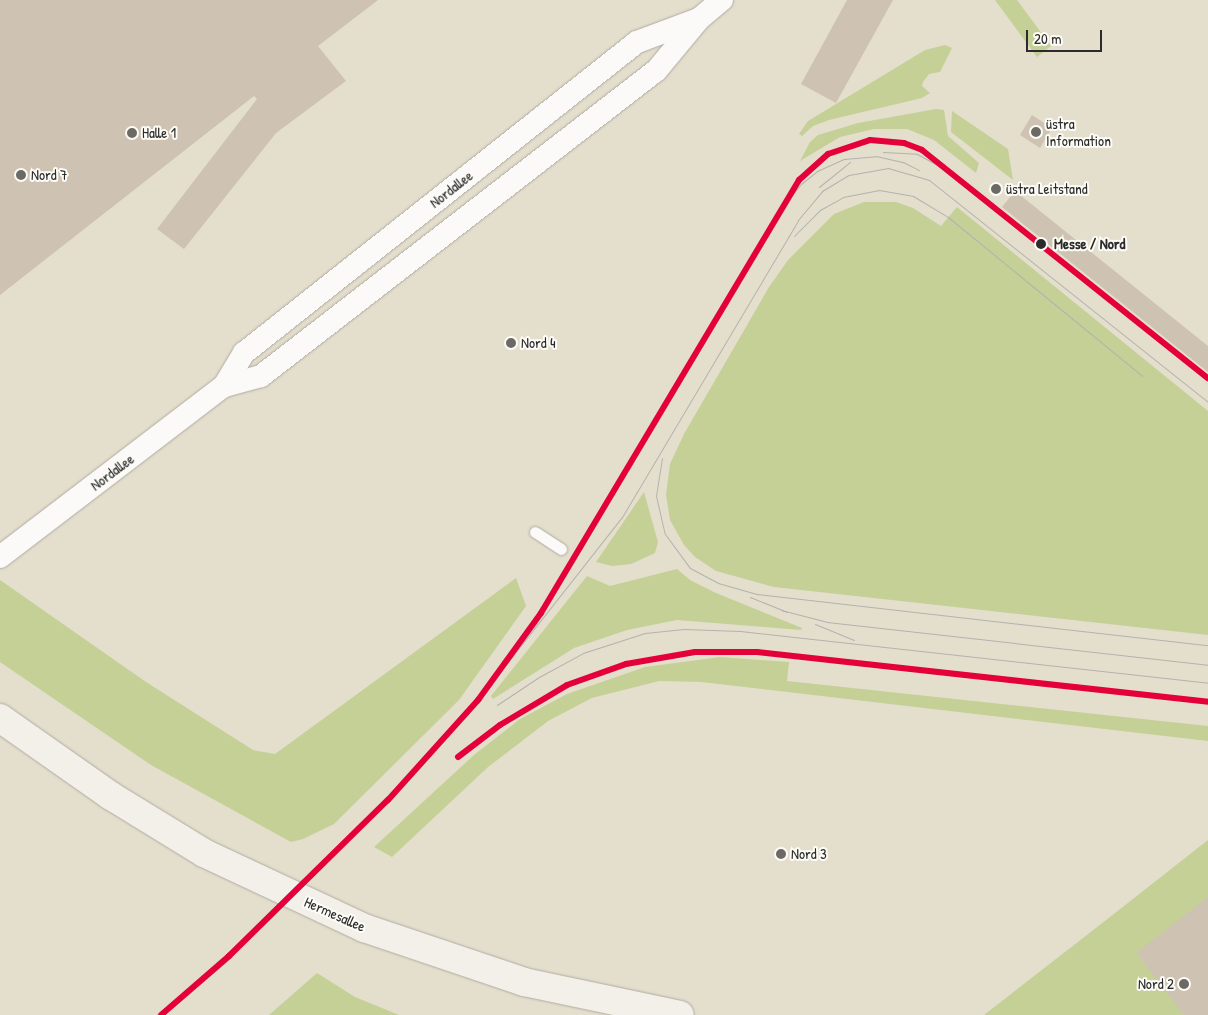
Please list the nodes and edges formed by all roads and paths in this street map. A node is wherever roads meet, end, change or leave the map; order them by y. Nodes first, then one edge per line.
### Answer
1 (722, 0) edge
2 (699, 19) junction
3 (224, 386) junction
4 (535, 532) dead end
5 (561, 549) dead end
6 (0, 557) edge
7 (0, 718) edge
8 (680, 1015) edge

1 - 2 street, Nordallee
2 - 3 street, Nordallee
2 - 3 street, Nordallee
3 - 6 street, Nordallee
4 - 5 lane
7 - 8 main road, Hermesallee

